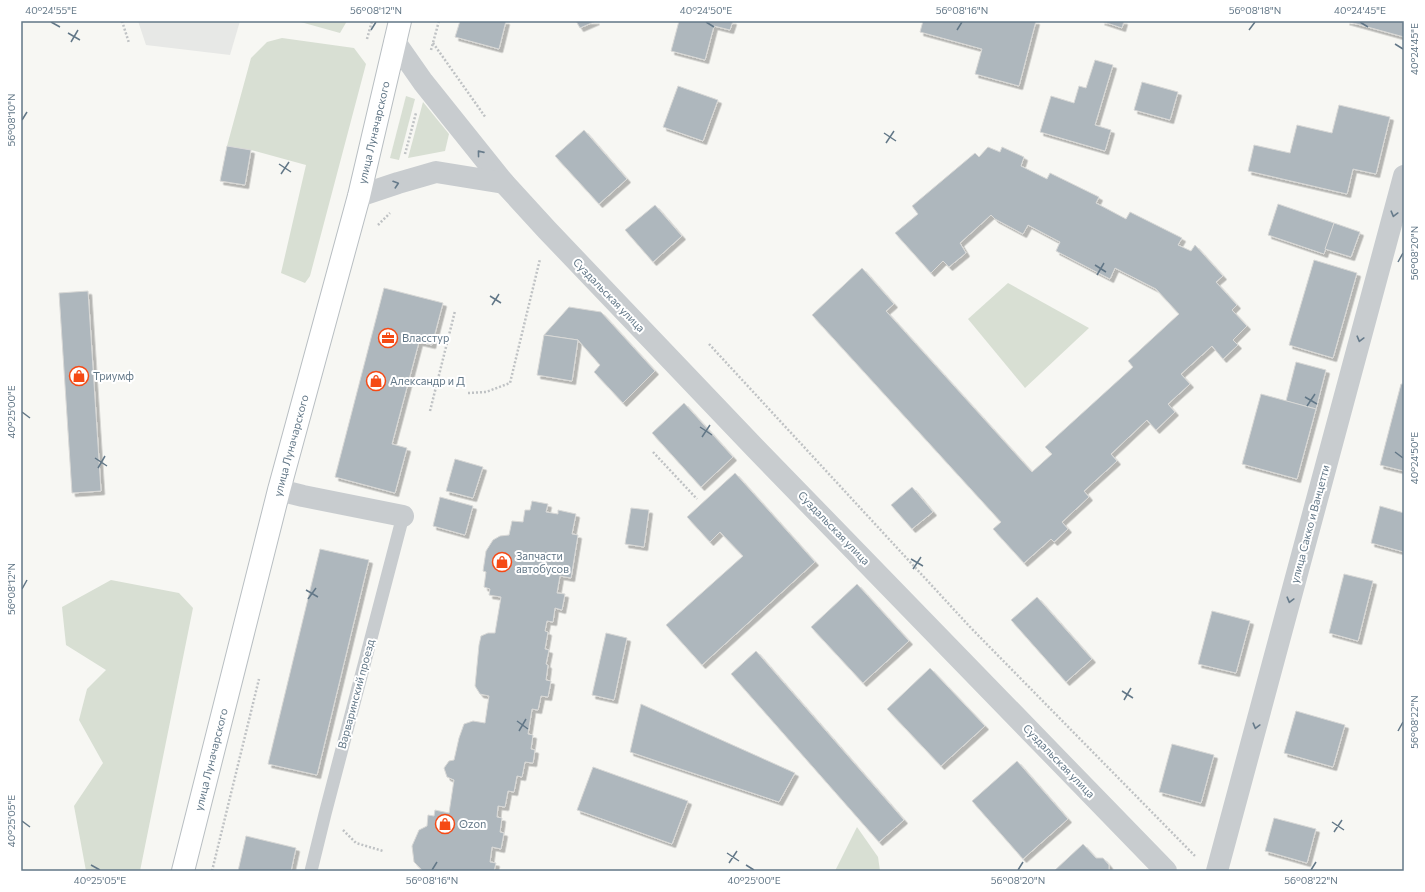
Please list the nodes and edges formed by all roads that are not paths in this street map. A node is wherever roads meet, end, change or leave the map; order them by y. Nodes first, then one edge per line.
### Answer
1 (400, 21) edge
2 (395, 42) junction
3 (1404, 176) edge
4 (504, 183) junction
5 (359, 196) junction
6 (279, 490) junction
7 (403, 516) joint
8 (183, 871) edge
9 (311, 871) edge
10 (1166, 871) edge
11 (1217, 871) edge

1 - 2 main road, улица Луначарского
4 -> 2 street, Суздальская улица
2 - 5 main road, улица Луначарского
3 -> 11 street, улица Сакко и Ванцетти
5 -> 4 street
4 - 10 street, Суздальская улица
5 - 6 main road, улица Луначарского
6 - 7 street
6 - 8 main road, улица Луначарского
7 - 9 lane, Варваринский проезд

